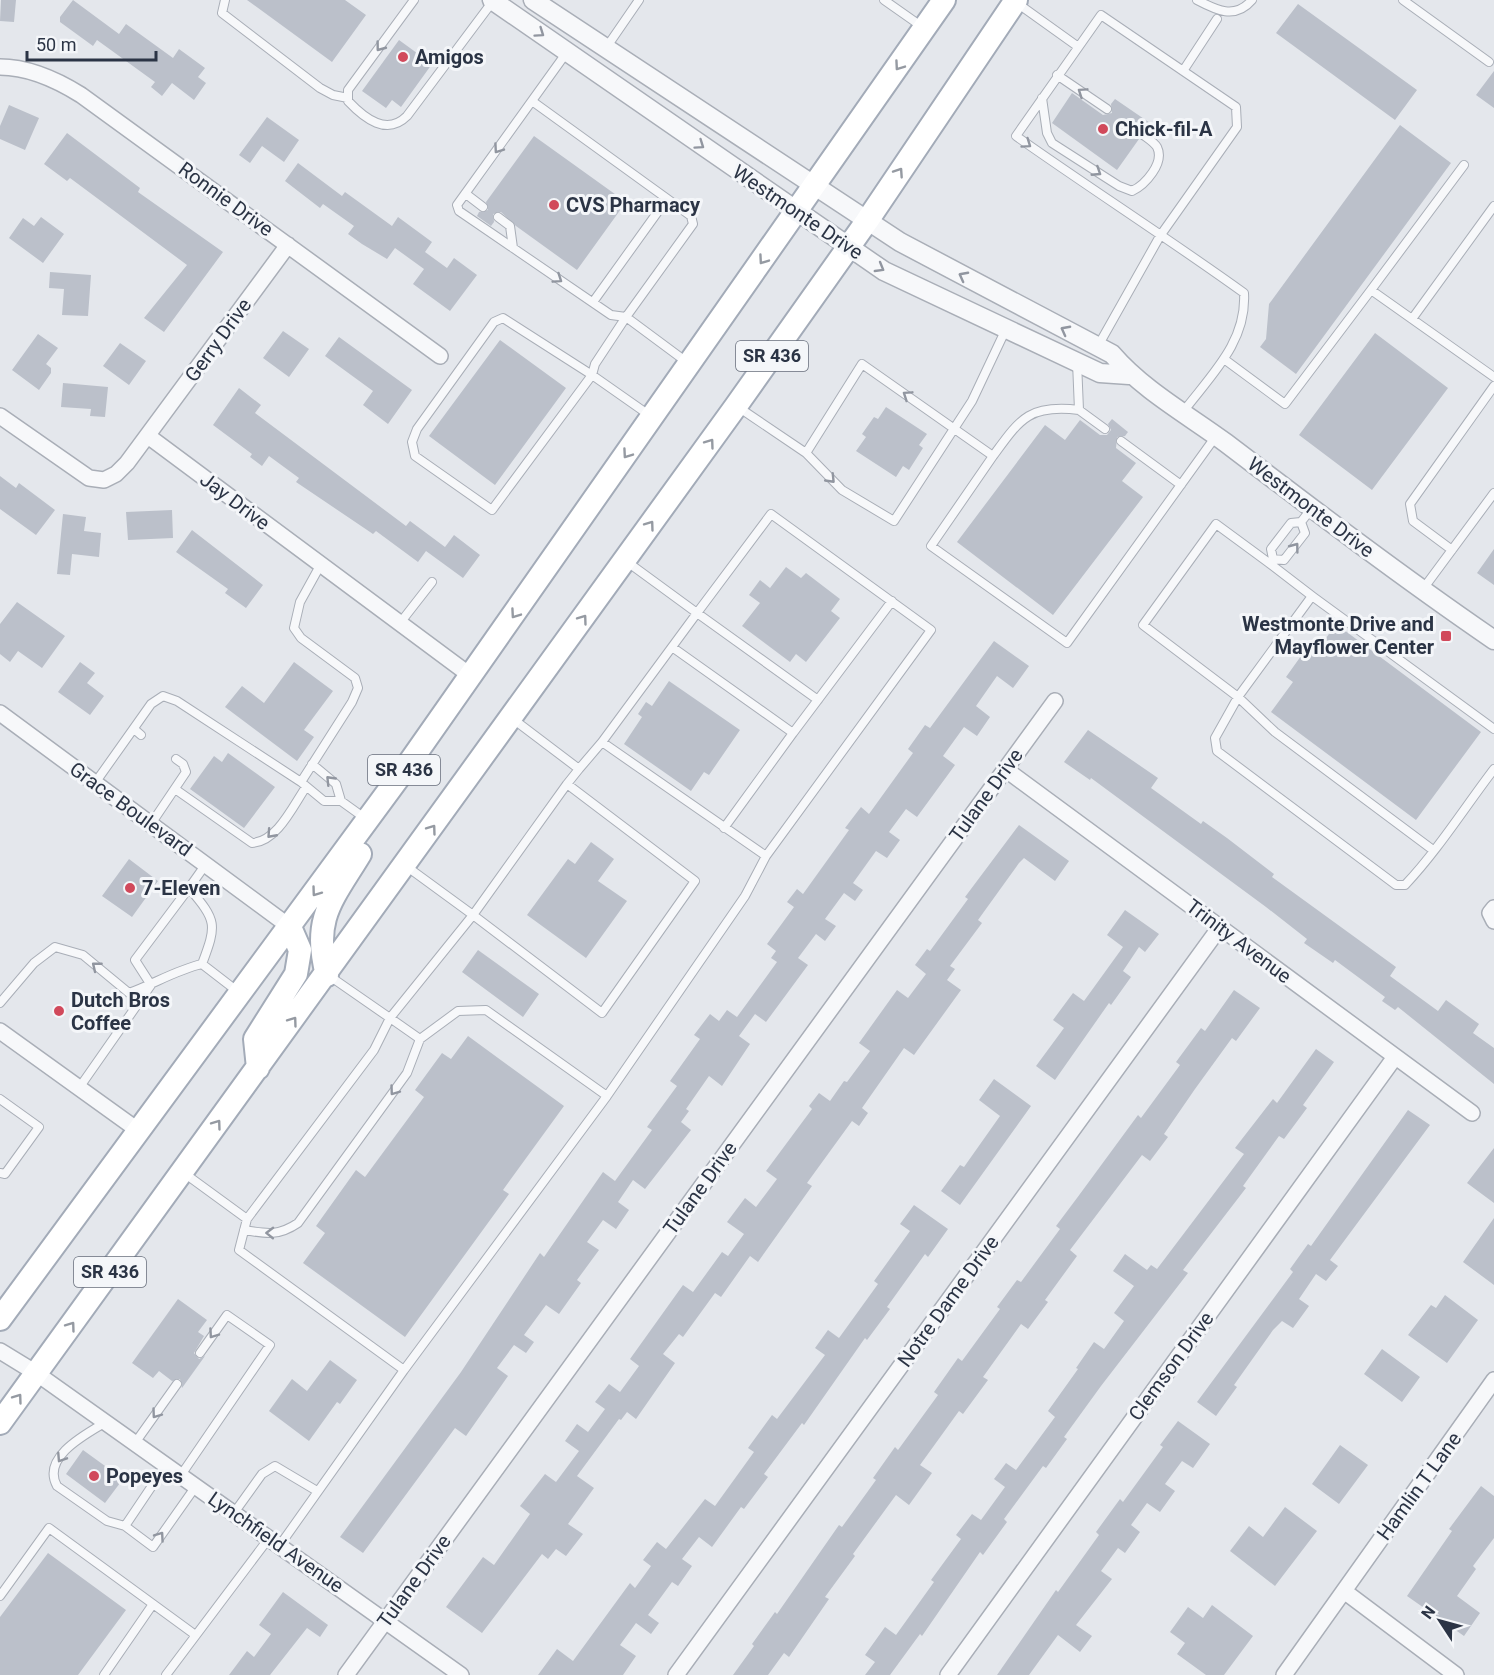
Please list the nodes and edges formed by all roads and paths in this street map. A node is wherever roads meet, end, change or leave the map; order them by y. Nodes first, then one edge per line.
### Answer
1 (225, 0) edge
2 (414, 0) edge
3 (492, 0) edge
4 (533, 0) edge
5 (639, 0) edge
6 (884, 0) edge
7 (944, 0) edge
8 (1197, 0) edge
9 (1252, 0) edge
10 (1015, 1) edge
11 (1409, 2) edge
12 (1217, 19) dead end
13 (925, 28) junction
14 (1077, 46) junction
15 (606, 48) junction
16 (567, 52) junction
17 (1489, 62) dead end
18 (0, 67) edge
19 (1184, 71) junction
20 (1057, 75) junction
21 (348, 98) junction
22 (1042, 98) junction
23 (532, 102) junction
24 (1107, 109) dead end
25 (1142, 135) dead end
26 (1464, 165) dead end
27 (815, 186) junction
28 (466, 194) junction
29 (668, 199) junction
30 (1494, 206) edge
31 (483, 207) dead end
32 (797, 212) junction
33 (498, 217) dead end
34 (867, 221) junction
35 (1160, 236) junction
36 (288, 244) junction
37 (513, 248) junction
38 (848, 248) junction
39 (1371, 290) junction
40 (592, 302) junction
41 (626, 317) junction
42 (1412, 319) junction
43 (1006, 328) junction
44 (1098, 347) junction
45 (440, 357) dead end
46 (1224, 359) junction
47 (1077, 362) junction
48 (690, 364) junction
49 (592, 375) junction
50 (1129, 375) junction
51 (1494, 377) edge
52 (1494, 386) edge
53 (736, 406) junction
54 (1079, 410) junction
55 (1183, 412) junction
56 (0, 416) edge
57 (652, 417) junction
58 (955, 428) junction
59 (1105, 429) dead end
60 (148, 436) junction
61 (1216, 436) junction
62 (1121, 441) dead end
63 (806, 453) junction
64 (993, 456) junction
65 (1181, 485) junction
66 (1494, 492) edge
67 (1307, 515) junction
68 (1452, 550) junction
69 (625, 560) junction
70 (1271, 561) junction
71 (321, 564) junction
72 (432, 582) dead end
73 (1422, 591) junction
74 (1312, 596) junction
75 (892, 601) junction
76 (697, 613) junction
77 (400, 623) junction
78 (1494, 640) edge
79 (672, 647) junction
80 (471, 676) junction
81 (1238, 697) junction
82 (818, 700) junction
83 (1055, 701) dead end
84 (0, 713) edge
85 (511, 718) junction
86 (134, 729) junction
87 (1494, 729) edge
88 (793, 733) junction
89 (141, 735) dead end
90 (602, 742) junction
91 (176, 759) dead end
92 (312, 764) junction
93 (407, 766) junction
94 (579, 769) junction
95 (1005, 769) junction
96 (1494, 769) edge
97 (95, 783) junction
98 (303, 784) junction
99 (567, 784) junction
100 (175, 789) junction
101 (341, 801) junction
102 (368, 820) junction
103 (151, 824) junction
104 (724, 828) junction
105 (1433, 850) junction
106 (766, 856) junction
107 (206, 864) junction
108 (405, 865) junction
109 (189, 888) junction
110 (1494, 908) edge
111 (473, 915) junction
112 (1494, 921) edge
113 (290, 927) junction
114 (1220, 927) junction
115 (202, 964) junction
116 (327, 975) junction
117 (151, 985) junction
118 (241, 994) junction
119 (0, 1003) edge
120 (390, 1018) junction
121 (0, 1031) edge
122 (420, 1039) junction
123 (1395, 1057) junction
124 (258, 1068) junction
125 (79, 1088) junction
126 (607, 1096) junction
127 (0, 1099) edge
128 (1472, 1113) dead end
129 (139, 1131) junction
130 (183, 1172) junction
131 (2, 1174) edge
132 (248, 1219) junction
133 (244, 1230) junction
134 (0, 1319) edge
135 (0, 1351) edge
136 (200, 1353) dead end
137 (404, 1370) junction
138 (36, 1373) junction
139 (1494, 1380) edge
140 (177, 1384) dead end
141 (106, 1422) junction
142 (0, 1423) edge
143 (135, 1443) junction
144 (166, 1465) junction
145 (181, 1475) junction
146 (196, 1486) junction
147 (317, 1491) junction
148 (234, 1513) junction
149 (125, 1526) junction
150 (274, 1541) junction
151 (1344, 1591) junction
152 (0, 1596) edge
153 (153, 1604) junction
154 (386, 1620) junction
155 (194, 1634) junction
156 (104, 1675) edge
157 (166, 1675) edge
158 (346, 1675) edge
159 (461, 1675) edge
160 (676, 1675) edge
161 (948, 1675) edge
162 (1284, 1675) edge
163 (1456, 1675) edge

1 - 21 lane
2 -> 21 lane
3 -> 16 street, Westmonte Drive
3 - 21 lane
4 - 15 street, Westmonte Drive
5 - 15 lane
6 - 13 lane
7 - 13 main road, SR 436
8 - 9 lane
10 - 14 lane
34 -> 10 main road, SR 436
11 - 17 lane
12 - 19 lane
13 -> 27 main road, SR 436
14 - 19 lane
14 - 20 lane
15 - 27 street, Westmonte Drive
16 - 23 lane
16 -> 32 street, Westmonte Drive
18 - 36 street, Ronnie Drive
19 - 35 lane
20 - 22 lane
24 -> 20 lane
22 -> 25 lane
22 -> 35 lane
23 -> 28 lane
23 - 29 lane
26 - 39 lane
27 - 32 main road, SR 436
27 - 34 street, Westmonte Drive
28 - 31 lane
28 - 37 lane
29 - 40 lane
29 - 41 lane
30 - 42 lane
32 - 38 street, Westmonte Drive
32 -> 48 main road, SR 436
33 - 37 lane
34 - 38 main road, SR 436
44 -> 34 street, Westmonte Drive
35 - 44 lane
35 - 46 lane
36 - 45 street, Ronnie Drive
36 - 60 street, Gerry Drive
37 -> 40 lane
38 -> 43 street, Westmonte Drive
38 - 53 main road, SR 436
39 - 42 lane
39 - 46 lane
40 - 41 lane
41 - 48 lane
41 - 49 lane
42 - 51 lane
43 - 47 street, Westmonte Drive
43 - 58 lane
44 - 50 street, Westmonte Drive
46 - 55 lane
47 - 50 street, Westmonte Drive
47 - 54 lane
48 - 57 main road, SR 436
49 - 49 lane
49 - 57 lane
50 - 55 street, Westmonte Drive
52 - 68 lane
53 - 63 lane
69 -> 53 main road, SR 436
54 - 59 lane
54 - 64 lane
55 - 61 street, Westmonte Drive
56 - 60 street
57 -> 80 main road, SR 436
58 -> 63 lane
63 -> 58 lane
58 - 64 lane
60 - 71 street, Jay Drive
61 - 65 lane
61 - 67 street, Westmonte Drive
62 - 65 lane
64 - 65 lane
66 - 68 lane
67 - 70 lane
70 -> 67 lane
67 - 73 street, Westmonte Drive
68 - 73 lane
69 - 76 lane
85 -> 69 main road, SR 436
70 - 74 lane
70 - 81 lane
71 - 77 street, Jay Drive
71 - 92 lane
72 - 77 lane
73 - 78 street, Westmonte Drive
74 - 81 lane
74 - 87 lane
75 - 76 lane
75 - 82 lane
75 - 106 lane
76 - 79 lane
76 - 82 lane
77 - 80 street, Jay Drive
79 - 88 lane
79 - 90 lane
80 - 93 main road, SR 436
81 - 105 lane
81 - 105 lane
82 - 88 lane
83 - 95 street, Tulane Drive
84 - 97 street, Grace Boulevard
85 - 94 lane
108 -> 85 main road, SR 436
86 - 89 lane
86 - 97 lane
86 - 98 lane
88 - 104 lane
90 - 94 lane
90 - 104 lane
91 - 100 lane
92 - 98 lane
101 -> 92 lane
93 - 102 main road, SR 436
93 - 116 main road
94 - 99 lane
95 - 114 street, Trinity Avenue
95 - 154 street, Tulane Drive
96 - 105 lane
97 - 103 street, Grace Boulevard
98 -> 100 lane
98 - 101 lane
99 - 111 lane
99 - 111 lane
100 - 103 lane
101 - 102 lane
102 -> 113 main road, SR 436
103 - 107 street, Grace Boulevard
104 - 106 lane
106 - 126 lane
107 - 109 lane
107 - 113 street, Grace Boulevard
108 - 111 lane
108 - 116 main road, SR 436
109 - 115 lane
109 - 117 lane
110 - 112 street
111 - 120 lane
113 - 118 main road, SR 436
113 - 124 main road
114 - 123 street, Trinity Avenue
114 - 160 street, Notre Dame Drive
115 - 117 lane
115 - 118 lane
116 - 120 lane
124 -> 116 main road, SR 436
117 -> 119 lane
117 - 125 lane
118 - 129 main road, SR 436
120 - 122 lane
120 - 132 lane
121 - 125 street
122 - 126 lane
122 -> 133 lane
123 - 128 street, Trinity Avenue
123 - 161 street, Clemson Drive
130 -> 124 main road, SR 436
125 - 129 street
126 - 137 lane
127 - 131 lane
129 - 134 main road, SR 436
130 - 132 lane
138 -> 130 main road, SR 436
132 - 133 lane
133 - 137 lane
135 - 138 street, Lynchfield Avenue
145 -> 136 lane
137 - 147 lane
138 - 141 street, Lynchfield Avenue
142 -> 138 main road, SR 436
139 - 151 street, Hamlin T Lane
140 -> 143 lane
141 - 143 street, Lynchfield Avenue
141 -> 149 lane
143 - 144 street, Lynchfield Avenue
144 - 145 street, Lynchfield Avenue
144 - 149 lane
145 - 146 street, Lynchfield Avenue
146 - 148 street, Lynchfield Avenue
149 -> 146 lane
147 - 148 lane
147 - 150 lane
148 - 150 street, Lynchfield Avenue
150 - 154 street, Lynchfield Avenue
150 - 155 lane
151 - 162 street, Hamlin T Lane
151 - 163 street
152 - 153 lane
153 - 155 lane
153 - 156 lane
154 - 158 street, Tulane Drive
154 - 159 street, Lynchfield Avenue
155 - 157 lane

